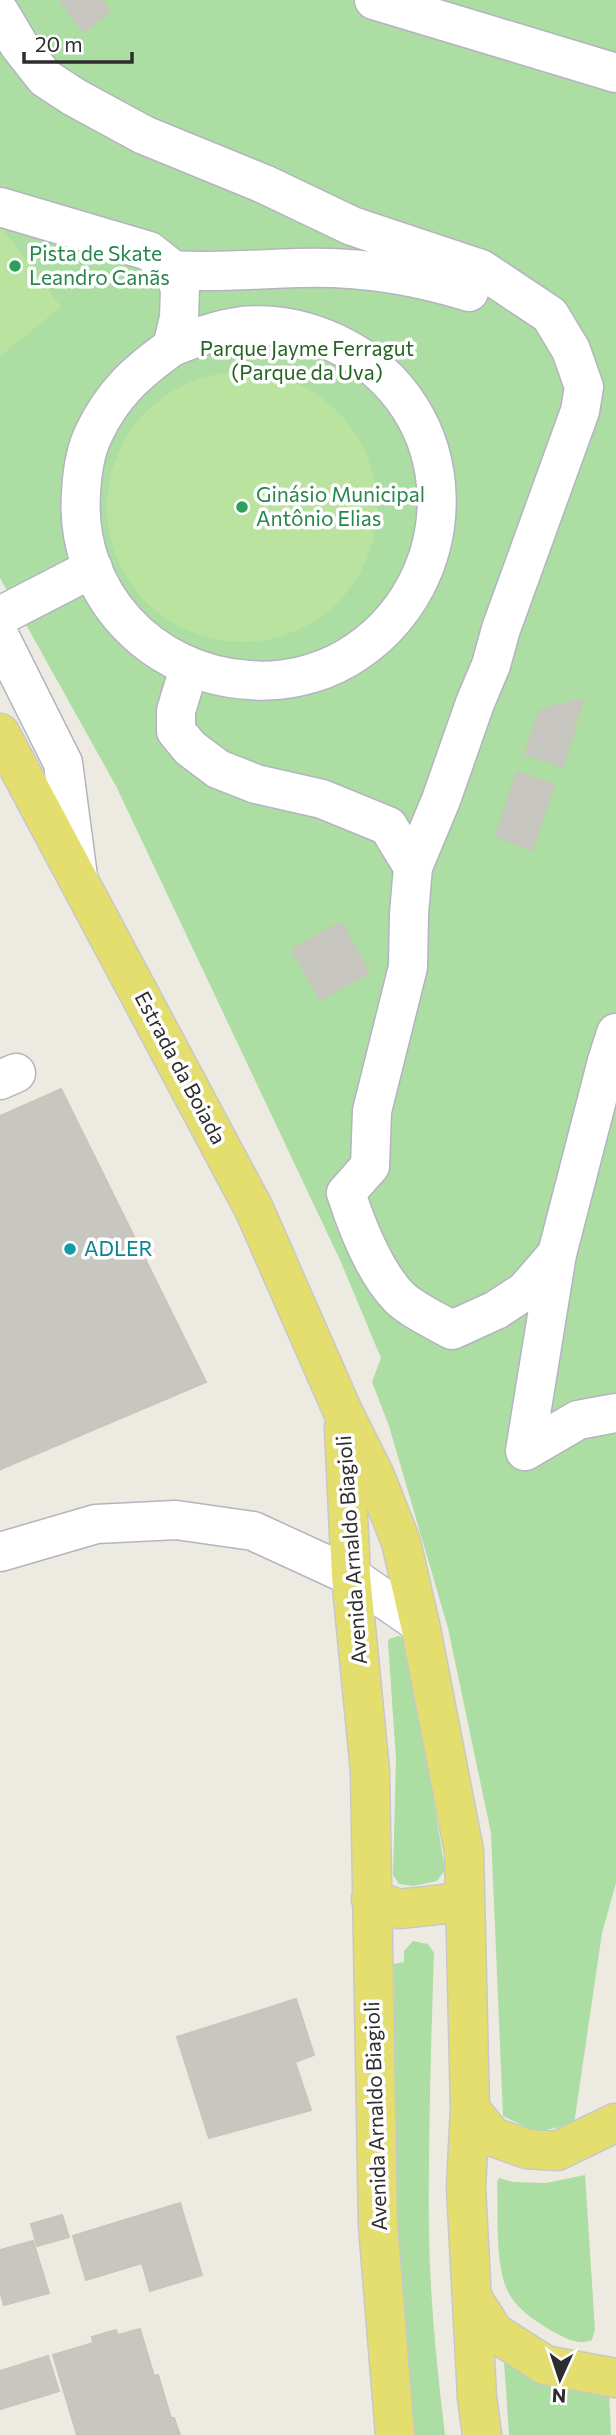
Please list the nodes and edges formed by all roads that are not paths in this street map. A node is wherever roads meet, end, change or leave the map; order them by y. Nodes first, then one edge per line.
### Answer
1 (374, 0) edge
2 (0, 13) edge
3 (616, 73) edge
4 (0, 207) edge
5 (173, 270) junction
6 (550, 315) junction
7 (173, 347) junction
8 (93, 568) junction
9 (0, 616) edge
10 (0, 637) edge
11 (189, 668) junction
12 (0, 733) edge
13 (414, 867) junction
14 (78, 877) junction
15 (616, 1033) edge
16 (557, 1254) junction
17 (344, 1412) junction
18 (616, 1413) edge
19 (1, 1550) edge
20 (351, 1576) junction
21 (419, 1623) junction
22 (465, 1897) junction
23 (371, 1899) junction
24 (470, 2109) junction
25 (616, 2129) edge
26 (473, 2299) junction
27 (616, 2378) edge
28 (395, 2435) edge
29 (482, 2435) edge

1 - 3 street
2 - 6 street
4 - 5 street
5 - 6 street
5 - 7 street
6 - 13 street
7 - 8 street
7 - 11 street
8 - 9 street
8 - 11 street
10 - 14 street
11 - 13 street
12 - 14 main road, Estrada da Boiada
13 - 16 street
14 - 17 main road, Estrada da Boiada
15 - 16 street
16 - 18 street
17 - 20 main road, Avenida Arnaldo Biagioli
17 - 21 main road, Avenida Arnaldo Biagioli
19 - 20 street
20 - 21 street
20 - 23 main road, Avenida Arnaldo Biagioli
21 - 22 main road, Avenida Arnaldo Biagioli
22 - 23 main road
22 - 24 main road, Avenida Arnaldo Biagioli
23 - 28 main road, Avenida Arnaldo Biagioli
24 - 25 main road
24 - 26 main road, Avenida Arnaldo Biagioli
26 - 27 main road
26 - 29 main road, Avenida Arnaldo Biagioli

